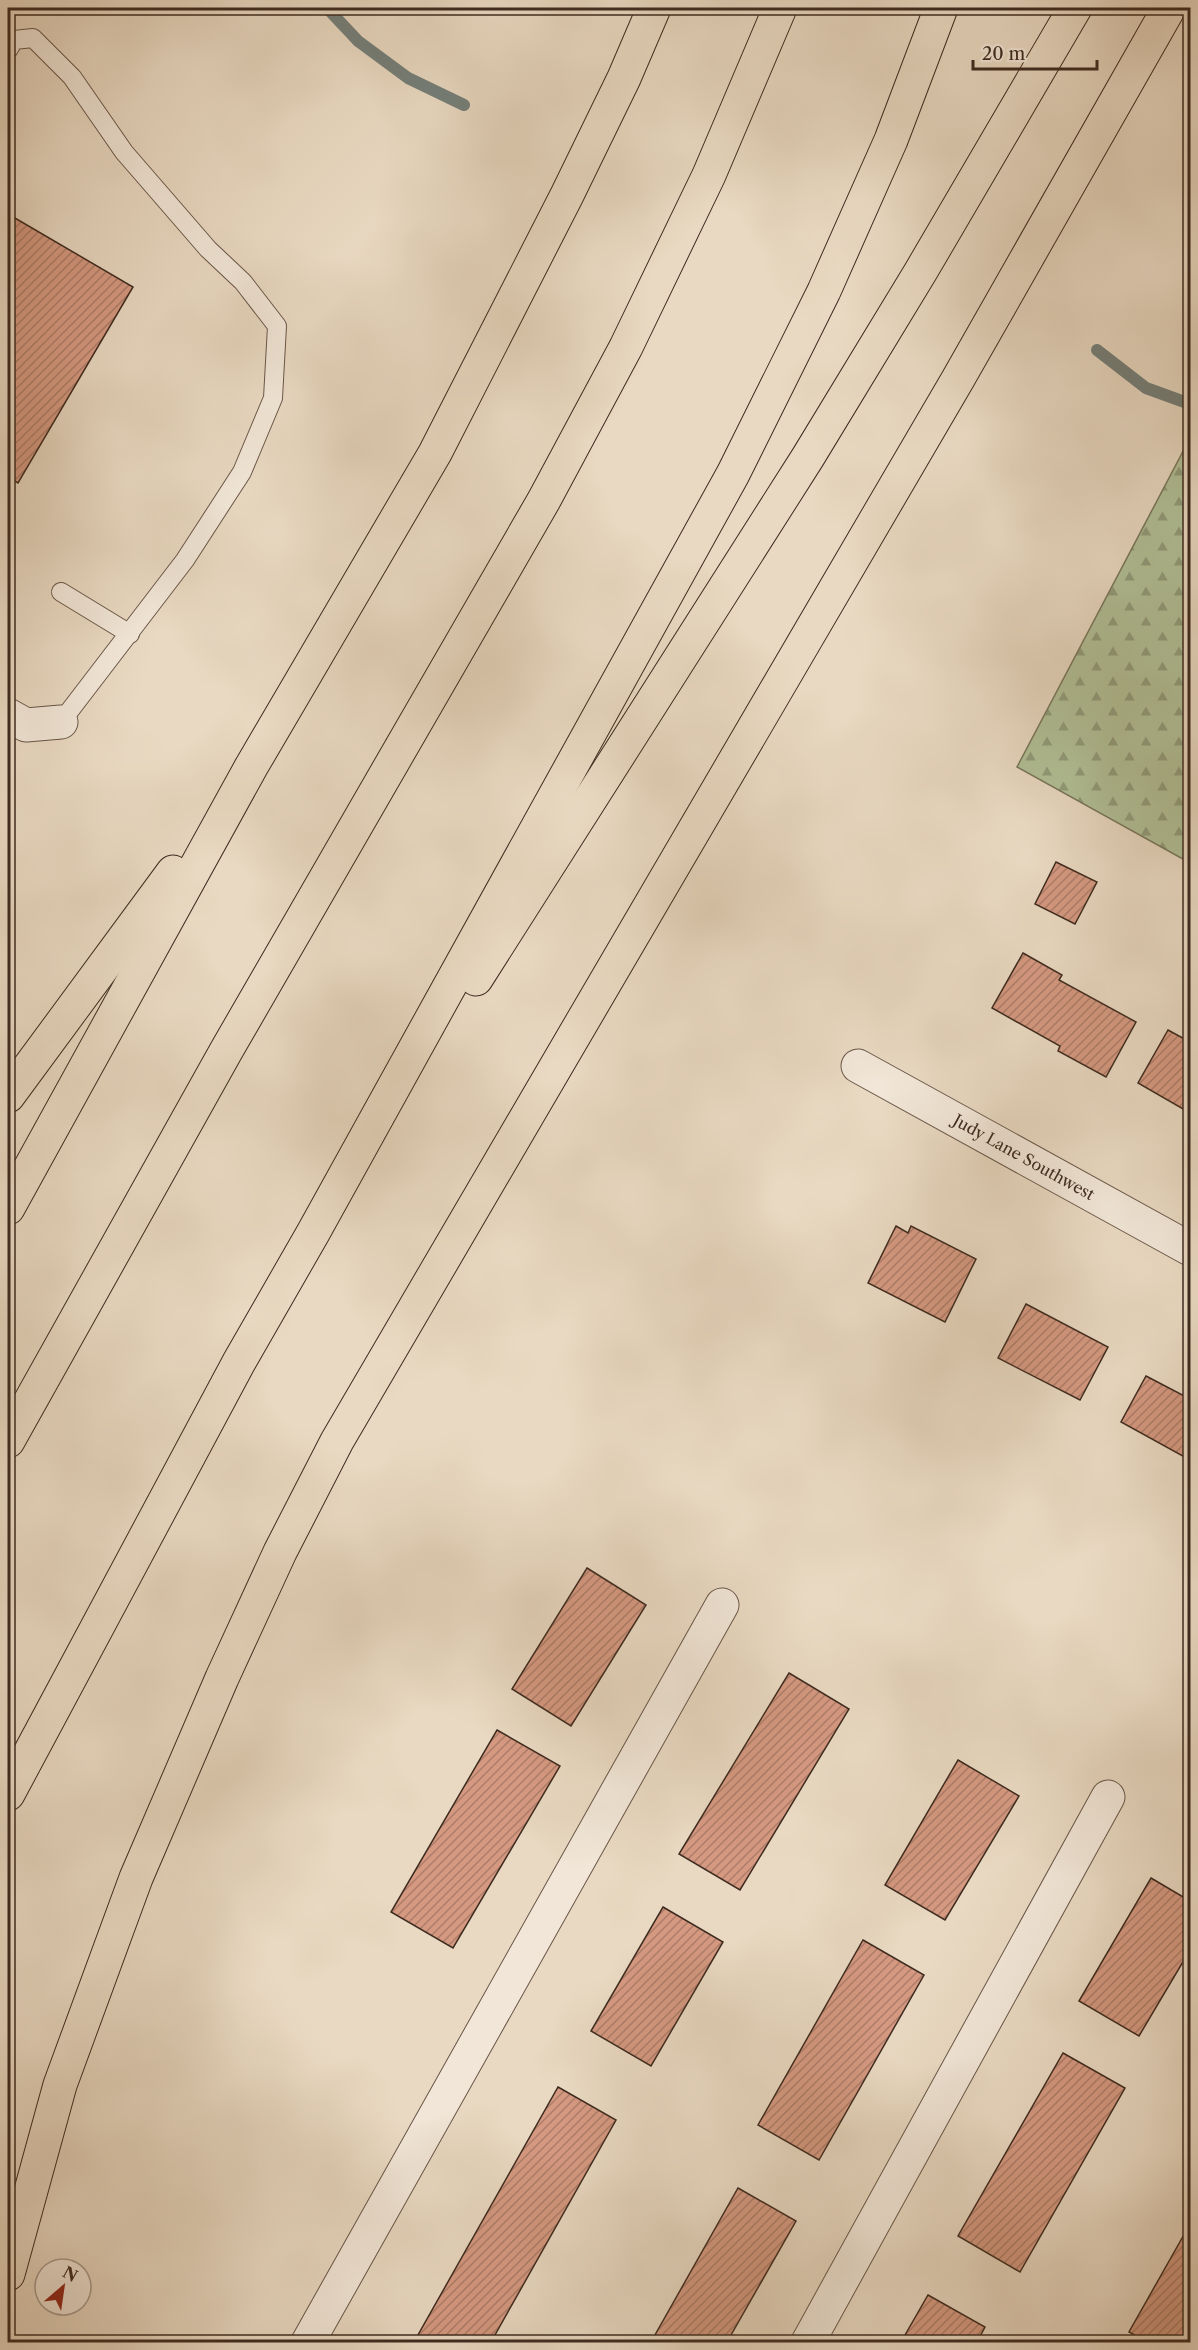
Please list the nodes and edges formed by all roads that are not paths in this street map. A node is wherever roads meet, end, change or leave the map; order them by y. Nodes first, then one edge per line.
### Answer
1 (654, 8) edge
2 (780, 8) edge
3 (941, 8) edge
4 (1075, 8) edge
5 (1169, 8) edge
6 (8, 50) edge
7 (61, 592) dead end
8 (130, 634) junction
9 (9, 719) edge
10 (61, 722) joint
11 (251, 767) junction
12 (858, 1066) dead end
13 (8, 1096) edge
14 (8, 1208) edge
15 (313, 1233) junction
16 (1191, 1249) edge
17 (8, 1441) edge
18 (722, 1605) dead end
19 (8, 1794) edge
20 (1108, 1797) dead end
21 (8, 2274) edge
22 (308, 2343) edge
23 (808, 2343) edge

1 - 11 highway
2 - 17 highway
3 - 15 highway
4 - 15 highway
5 - 21 highway
6 - 8 lane
7 - 8 lane
8 - 10 lane
9 - 10 street
11 - 13 highway
11 - 14 highway
12 - 16 street, Judy Lane Southwest
15 - 19 highway
18 - 22 street
20 - 23 street

